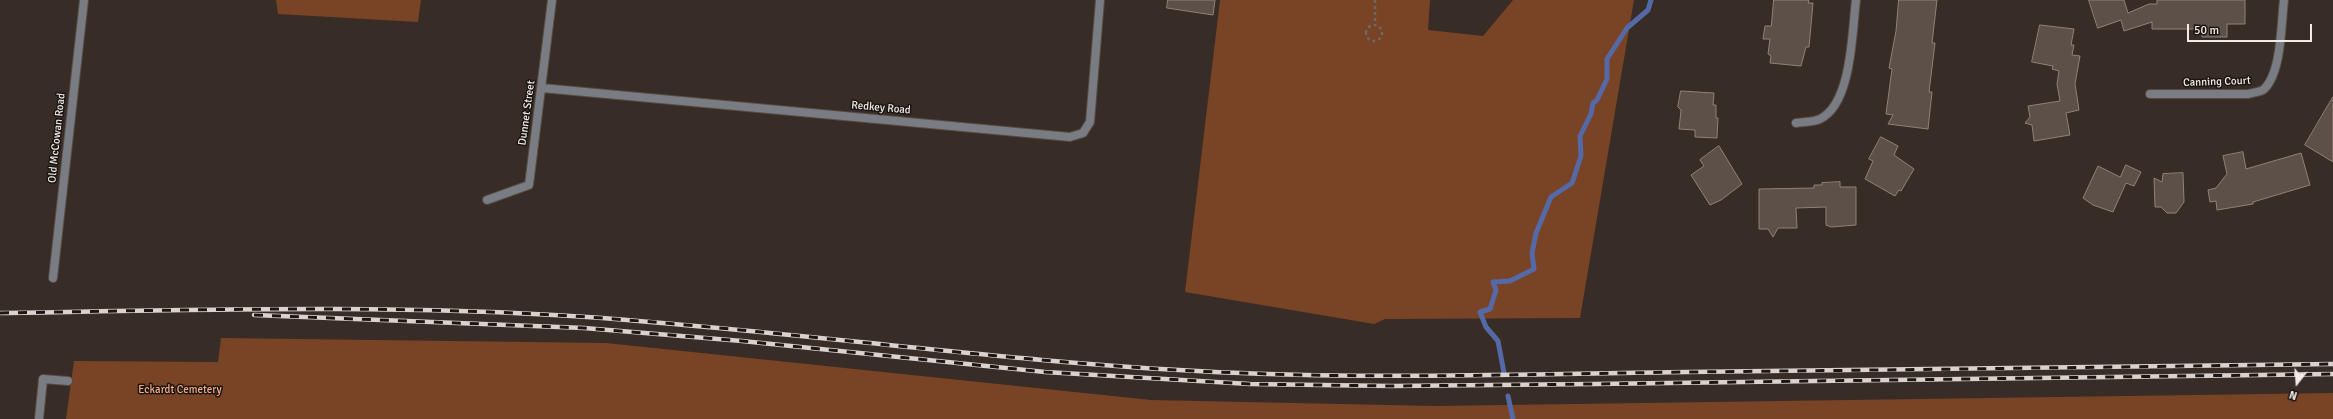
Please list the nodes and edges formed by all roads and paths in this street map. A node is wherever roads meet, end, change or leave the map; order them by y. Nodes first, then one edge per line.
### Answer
1 (84, 0) edge
2 (552, 0) edge
3 (1100, 0) edge
4 (1375, 0) edge
5 (1856, 0) edge
6 (2284, 0) edge
7 (1375, 26) junction
8 (542, 88) junction
9 (2150, 94) dead end
10 (1796, 123) dead end
11 (487, 200) dead end
12 (53, 278) dead end
13 (68, 381) dead end
14 (39, 419) edge

1 - 12 street, Old McCowan Road
2 - 8 street, Dunnet Street
3 - 8 street, Redkey Road
4 - 7 path
5 - 10 street
6 - 9 street, Canning Court
7 - 7 path
8 - 11 street, Dunnet Street
13 - 14 street

